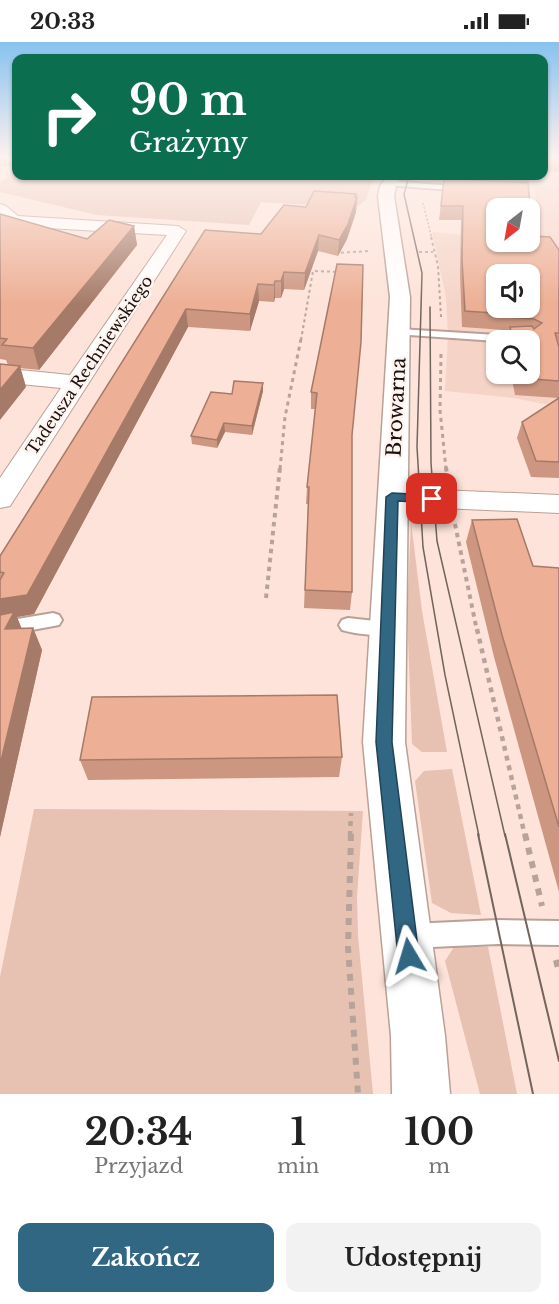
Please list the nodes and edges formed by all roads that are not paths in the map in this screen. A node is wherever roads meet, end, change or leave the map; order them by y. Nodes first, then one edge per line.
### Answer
1 (387, 207) edge
2 (0, 209) edge
3 (14, 221) junction
4 (0, 234) edge
5 (399, 332) junction
6 (486, 338) edge
7 (0, 375) edge
8 (76, 383) junction
9 (392, 497) junction
10 (0, 499) edge
11 (559, 504) edge
12 (53, 620) dead end
13 (348, 625) dead end
14 (0, 628) edge
15 (387, 628) junction
16 (554, 933) edge
17 (407, 936) junction
18 (418, 1036) junction
19 (421, 1094) edge
20 (446, 1094) edge

1 - 5 main road, Browarna
2 - 3 street
3 - 4 street
3 - 8 street, Tadeusza Rechniewskiego
5 - 6 lane
5 - 9 main road, Browarna
7 - 8 street
8 - 10 street, Tadeusza Rechniewskiego
9 - 11 street
9 - 15 main road, Browarna
12 - 14 lane
13 - 15 lane
15 - 17 main road, Browarna
16 - 17 lane
17 - 18 main road, Browarna
18 - 19 main road, Browarna
18 - 20 main road, Browarna

